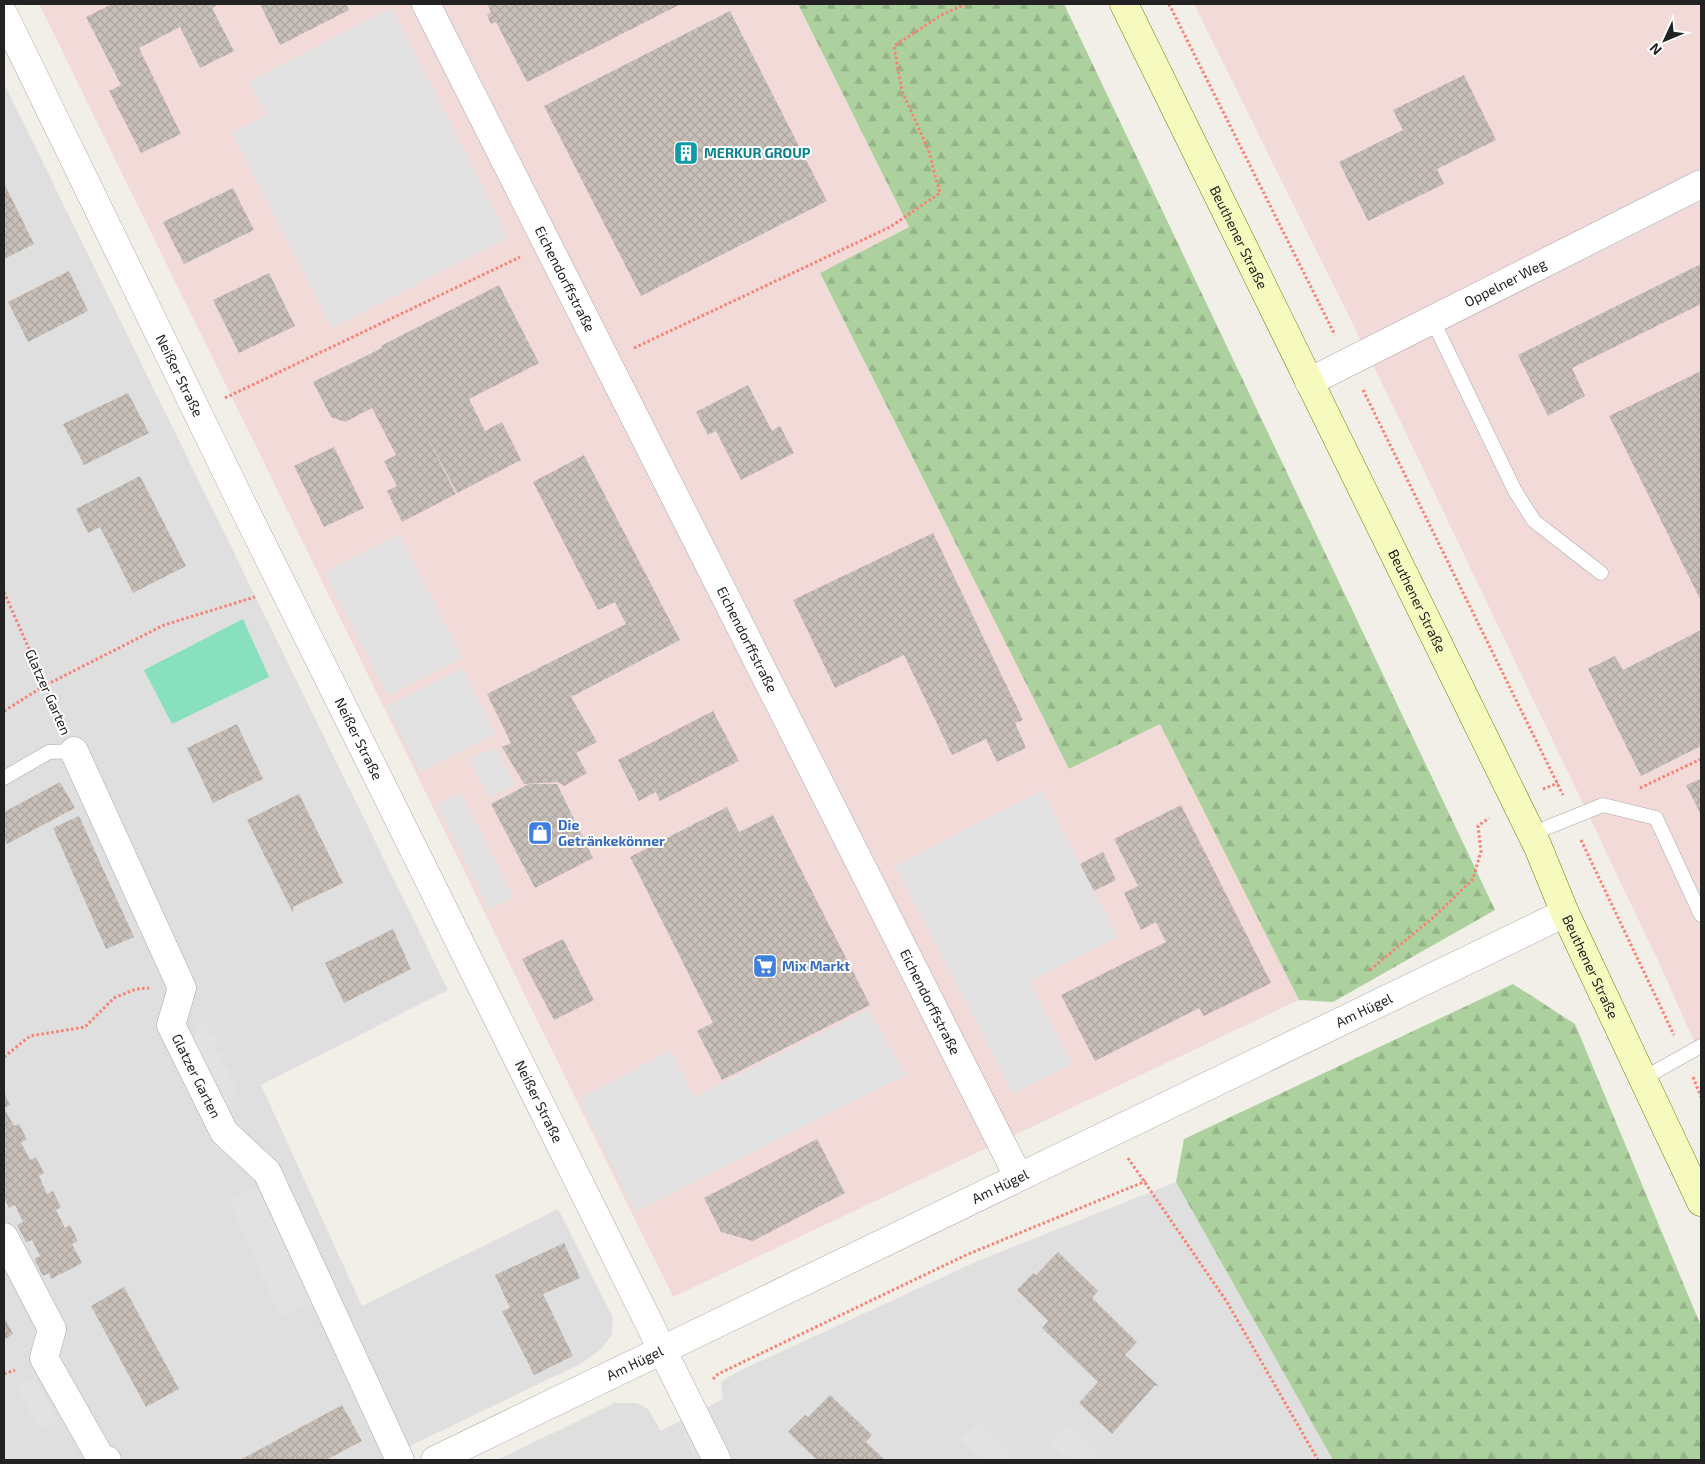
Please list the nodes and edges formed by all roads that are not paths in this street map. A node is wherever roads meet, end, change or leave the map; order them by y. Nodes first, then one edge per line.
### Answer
1 (426, 4) edge
2 (1124, 4) edge
3 (4, 15) edge
4 (1701, 184) edge
5 (1433, 321) junction
6 (1309, 382) junction
7 (1601, 573) dead end
8 (74, 751) joint
9 (4, 778) edge
10 (1532, 834) junction
11 (1565, 913) junction
12 (1701, 915) edge
13 (1701, 1046) edge
14 (1644, 1078) junction
15 (1018, 1176) junction
16 (1701, 1202) edge
17 (4, 1237) edge
18 (663, 1352) junction
19 (107, 1460) edge
20 (400, 1460) edge
21 (434, 1460) edge
22 (717, 1460) edge

1 - 15 street, Eichendorffstraße
2 - 6 main road, Beuthener Straße
3 - 18 street, Neißer Straße
4 - 5 street, Oppelner Weg
5 - 6 street, Oppelner Weg
5 - 7 lane
6 - 10 main road, Beuthener Straße
8 - 9 lane
8 - 20 street, Glatzer Garten
10 - 11 main road, Beuthener Straße
10 - 12 lane
11 - 14 main road, Beuthener Straße
11 - 15 street, Am Hügel
13 - 14 lane
14 - 16 main road, Beuthener Straße
15 - 18 street, Am Hügel
17 - 19 street
18 - 21 street, Am Hügel
18 - 22 street, Neißer Straße

